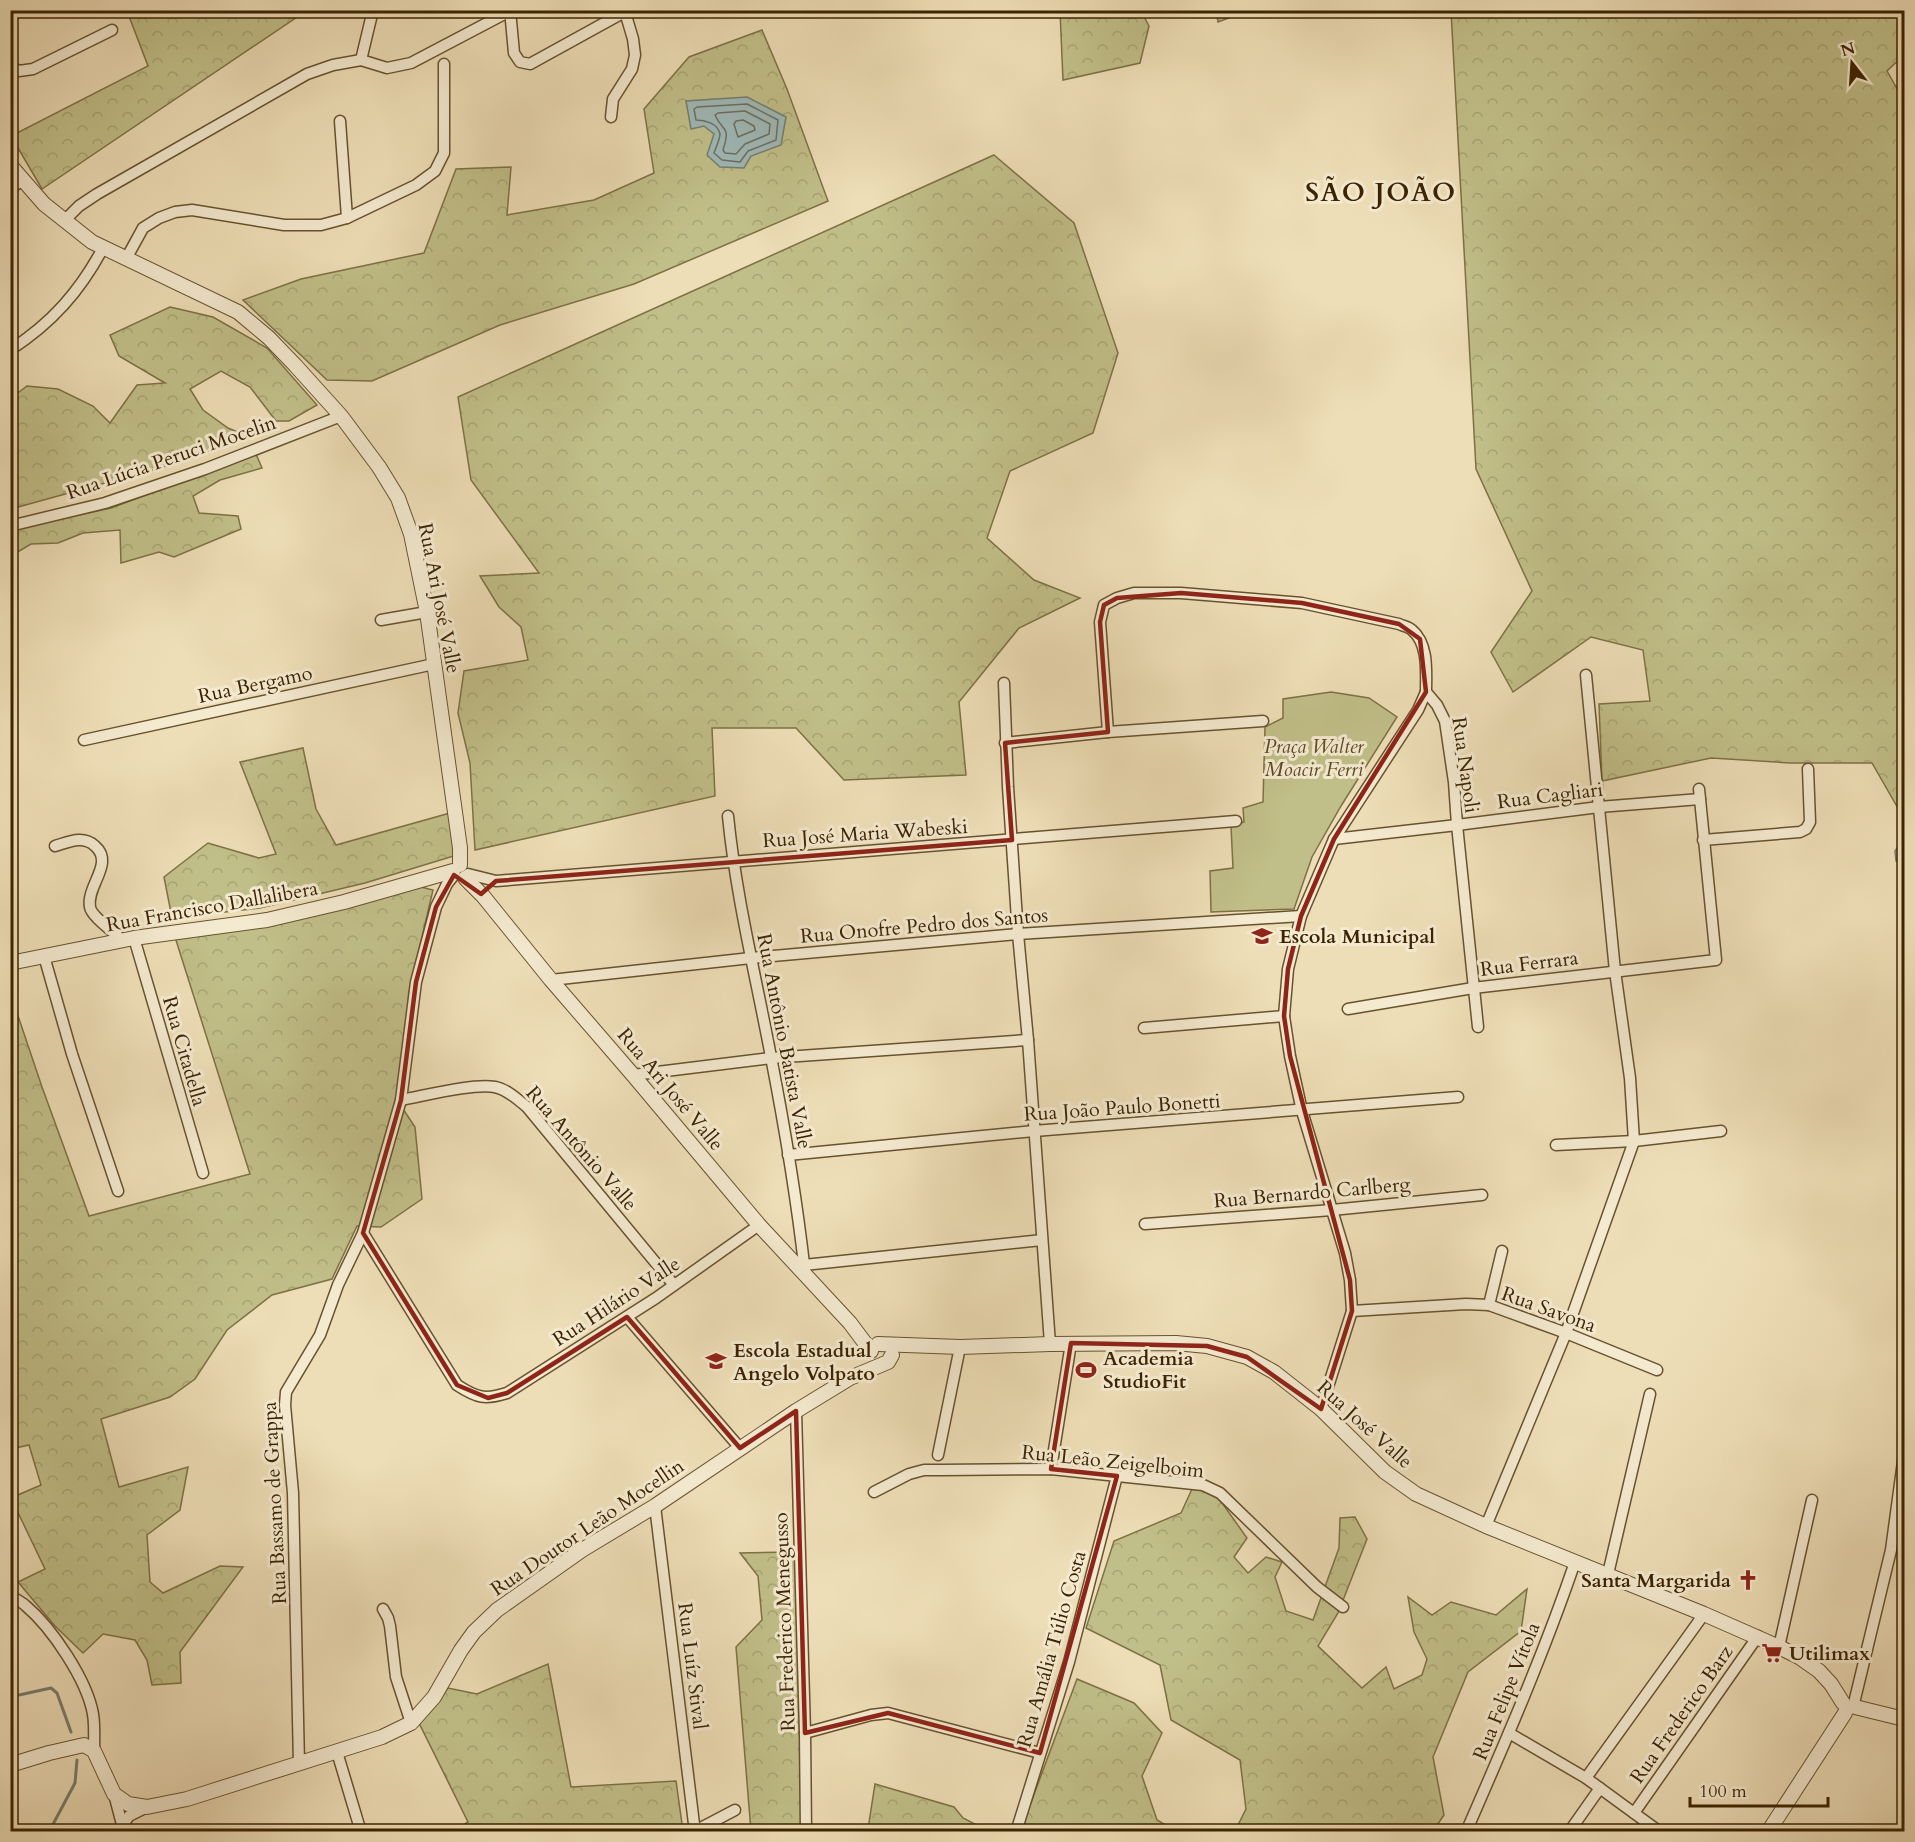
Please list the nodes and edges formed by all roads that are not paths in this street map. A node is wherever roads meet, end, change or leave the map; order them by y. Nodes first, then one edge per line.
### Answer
1 (373, 10) edge
2 (510, 11) edge
3 (626, 11) edge
4 (491, 16) edge
5 (112, 30) dead end
6 (362, 60) junction
7 (444, 64) dead end
8 (10, 66) edge
9 (610, 117) dead end
10 (340, 121) dead end
11 (10, 165) edge
12 (24, 180) junction
13 (10, 188) edge
14 (347, 218) junction
15 (64, 221) junction
16 (103, 248) junction
17 (126, 259) junction
18 (10, 350) edge
19 (341, 416) junction
20 (10, 526) edge
21 (427, 612) junction
22 (381, 620) dead end
23 (434, 664) junction
24 (1586, 675) dead end
25 (1004, 683) dead end
26 (1426, 692) junction
27 (1263, 721) dead end
28 (1108, 732) junction
29 (84, 740) dead end
30 (1005, 743) junction
31 (1808, 769) dead end
32 (1599, 807) junction
33 (728, 816) dead end
34 (1236, 821) dead end
35 (1457, 825) junction
36 (1334, 839) junction
37 (1012, 840) junction
38 (1703, 840) junction
39 (55, 846) dead end
40 (732, 862) junction
41 (455, 875) junction
42 (496, 881) junction
43 (483, 896) junction
44 (1301, 916) junction
45 (1018, 934) junction
46 (128, 939) junction
47 (44, 956) junction
48 (751, 958) junction
49 (10, 963) edge
50 (1615, 971) junction
51 (551, 980) junction
52 (1473, 988) junction
53 (1348, 1009) dead end
54 (1284, 1016) junction
55 (1478, 1027) dead end
56 (1144, 1028) dead end
57 (1028, 1040) junction
58 (771, 1058) junction
59 (633, 1074) junction
60 (1458, 1097) dead end
61 (401, 1101) junction
62 (1302, 1111) junction
63 (1034, 1131) junction
64 (1721, 1131) dead end
65 (1634, 1141) junction
66 (1556, 1145) dead end
67 (788, 1155) junction
68 (202, 1173) dead end
69 (118, 1191) dead end
70 (1482, 1195) dead end
71 (1332, 1210) junction
72 (1145, 1224) dead end
73 (759, 1225) junction
74 (363, 1233) junction
75 (1042, 1240) junction
76 (1502, 1251) dead end
77 (805, 1269) junction
78 (674, 1285) junction
79 (1489, 1305) junction
80 (1352, 1311) junction
81 (627, 1317) junction
82 (1566, 1333) junction
83 (1071, 1343) junction
84 (1050, 1344) junction
85 (960, 1347) junction
86 (880, 1353) junction
87 (1657, 1370) dead end
88 (1650, 1394) dead end
89 (1321, 1408) junction
90 (796, 1411) junction
91 (740, 1448) junction
92 (1905, 1454) edge
93 (938, 1455) dead end
94 (1051, 1469) junction
95 (1117, 1476) junction
96 (874, 1492) dead end
97 (1812, 1500) dead end
98 (655, 1506) junction
99 (1486, 1526) junction
100 (1575, 1562) junction
101 (1608, 1574) junction
102 (10, 1596) edge
103 (1343, 1607) dead end
104 (383, 1609) dead end
105 (1704, 1614) junction
106 (1758, 1636) junction
107 (1779, 1647) junction
108 (1850, 1706) junction
109 (1905, 1719) edge
110 (411, 1723) junction
111 (805, 1733) junction
112 (1509, 1733) junction
113 (94, 1751) junction
114 (337, 1752) junction
115 (1040, 1753) junction
116 (299, 1764) junction
117 (10, 1765) edge
118 (1586, 1778) junction
119 (1600, 1788) junction
120 (114, 1794) junction
121 (147, 1806) junction
122 (735, 1810) dead end
123 (1634, 1813) junction
124 (123, 1829) edge
125 (695, 1831) edge
126 (361, 1832) edge
127 (806, 1832) edge
128 (1016, 1832) edge
129 (1466, 1832) edge
130 (1569, 1832) edge
131 (1660, 1832) edge
132 (1768, 1832) edge

1 - 6 street
2 - 3 street
2 - 4 street
3 - 9 street
4 - 6 street
5 - 8 street
6 - 15 street
7 - 14 street
10 - 14 street
11 - 12 street, Rua Ari José Valle
12 - 13 street
12 - 15 street, Rua Ari José Valle
14 - 17 street
15 - 16 street, Rua Ari José Valle
16 - 17 street, Rua Ari José Valle
16 - 18 street
17 - 19 street, Rua Ari José Valle
19 - 20 street, Rua Lúcia Peruci Mocelin
19 - 21 street, Rua Ari José Valle
21 - 22 street
21 - 23 street, Rua Ari José Valle
23 - 29 street, Rua Bergamo
23 - 41 street, Rua Ari José Valle
24 - 32 street
25 - 30 street
26 - 28 street
26 - 35 street, Rua Napoli
26 - 36 street
27 - 28 street
28 - 30 street
30 - 37 street
31 - 38 street
32 - 35 street, Rua Cagliari
32 - 38 street, Rua Cagliari
32 - 50 street
33 - 40 street, Rua Antônio Batista Valle
34 - 37 street, Rua José Maria Wabeski
35 - 36 street, Rua Cagliari
35 - 52 street, Rua Napoli
36 - 44 street
37 - 40 street, Rua José Maria Wabeski
37 - 45 street
38 - 50 street, Rua Ferrara
39 - 46 street
40 - 42 street, Rua José Maria Wabeski
40 - 48 street, Rua Antônio Batista Valle
41 - 42 street, Rua José Maria Wabeski
41 - 43 street, Rua Ari José Valle
41 - 46 street, Rua Francisco Dallalibera
41 - 61 street, Rua Bassamo de Grappa
42 - 43 street
43 - 51 street, Rua Ari José Valle
44 - 45 street, Rua Onofre Pedro dos Santos
44 - 54 street
45 - 48 street, Rua Onofre Pedro dos Santos
45 - 57 street
46 - 47 street, Rua Francisco Dallalibera
46 - 68 street, Rua Citadella
47 - 49 street, Rua Francisco Dallalibera
47 - 69 street
48 - 51 street, Rua Onofre Pedro dos Santos
48 - 58 street, Rua Antônio Batista Valle
50 - 52 street, Rua Ferrara
50 - 65 street
51 - 59 street, Rua Ari José Valle
52 - 53 street, Rua Ferrara
52 - 55 street, Rua Napoli
54 - 56 street
54 - 62 street
57 - 58 street
57 - 63 street
58 - 59 street
58 - 67 street, Rua Antônio Batista Valle
59 - 73 street, Rua Ari José Valle
60 - 62 street, Rua João Paulo Bonetti
61 - 74 street, Rua Bassamo de Grappa
61 - 78 street, Rua Antônio Valle
62 - 63 street, Rua João Paulo Bonetti
62 - 71 street
63 - 67 street, Rua João Paulo Bonetti
63 - 75 street
64 - 65 street
65 - 66 street
65 - 82 street
67 - 77 street, Rua Antônio Batista Valle
70 - 71 street, Rua Bernardo Carlberg
71 - 72 street, Rua Bernardo Carlberg
71 - 80 street
73 - 77 street, Rua Ari José Valle
73 - 78 street, Rua Hilário Valle
74 - 81 street, Rua Hilário Valle
74 - 116 street, Rua Bassamo de Grappa
75 - 77 street
75 - 84 street
76 - 79 street
77 - 86 street, Rua Ari José Valle
78 - 81 street, Rua Hilário Valle
79 - 80 street, Rua Savona
79 - 82 street, Rua Savona
80 - 89 street
81 - 91 street
82 - 87 street, Rua Savona
82 - 99 street
83 - 84 street, Rua José Valle
83 - 89 street, Rua José Valle
83 - 94 street
84 - 85 street, Rua José Valle
85 - 86 street, Rua José Valle
85 - 93 street
86 - 90 street, Rua Doutor Leão Mocellin
88 - 101 street
89 - 99 street, Rua José Valle
90 - 91 street, Rua Doutor Leão Mocellin
90 - 111 street, Rua Frederico Menegusso
91 - 98 street, Rua Doutor Leão Mocellin
92 - 108 street
94 - 95 street, Rua Leão Zeigelboim
94 - 96 street, Rua Leão Zeigelboim
95 - 103 street, Rua Leão Zeigelboim
95 - 115 street, Rua Amália Túlio Costa
97 - 107 street
98 - 110 street, Rua Doutor Leão Mocellin
98 - 125 street, Rua Luíz Stival
99 - 100 street, Rua José Valle
100 - 101 street, Rua José Valle
100 - 112 street, Rua Felipe Vítola
101 - 105 street, Rua José Valle
102 - 113 street
104 - 110 street
105 - 106 street, Rua José Valle
105 - 118 street
106 - 107 street, Rua José Valle
106 - 123 street, Rua Frederico Barz
107 - 108 street, Rua José Valle
108 - 109 street
108 - 132 street
110 - 114 street, Rua Doutor Leão Mocellin
111 - 115 street
111 - 127 street, Rua Frederico Menegusso
112 - 118 street
112 - 129 street, Rua Felipe Vítola
113 - 117 street
113 - 120 street
114 - 116 street, Rua Doutor Leão Mocellin
114 - 126 street
115 - 128 street, Rua Amália Túlio Costa
116 - 121 street, Rua Doutor Leão Mocellin
118 - 119 street
119 - 123 street
119 - 130 street
120 - 121 street, Rua Doutor Leão Mocellin
120 - 124 street
121 - 124 street
122 - 125 street
123 - 131 street

